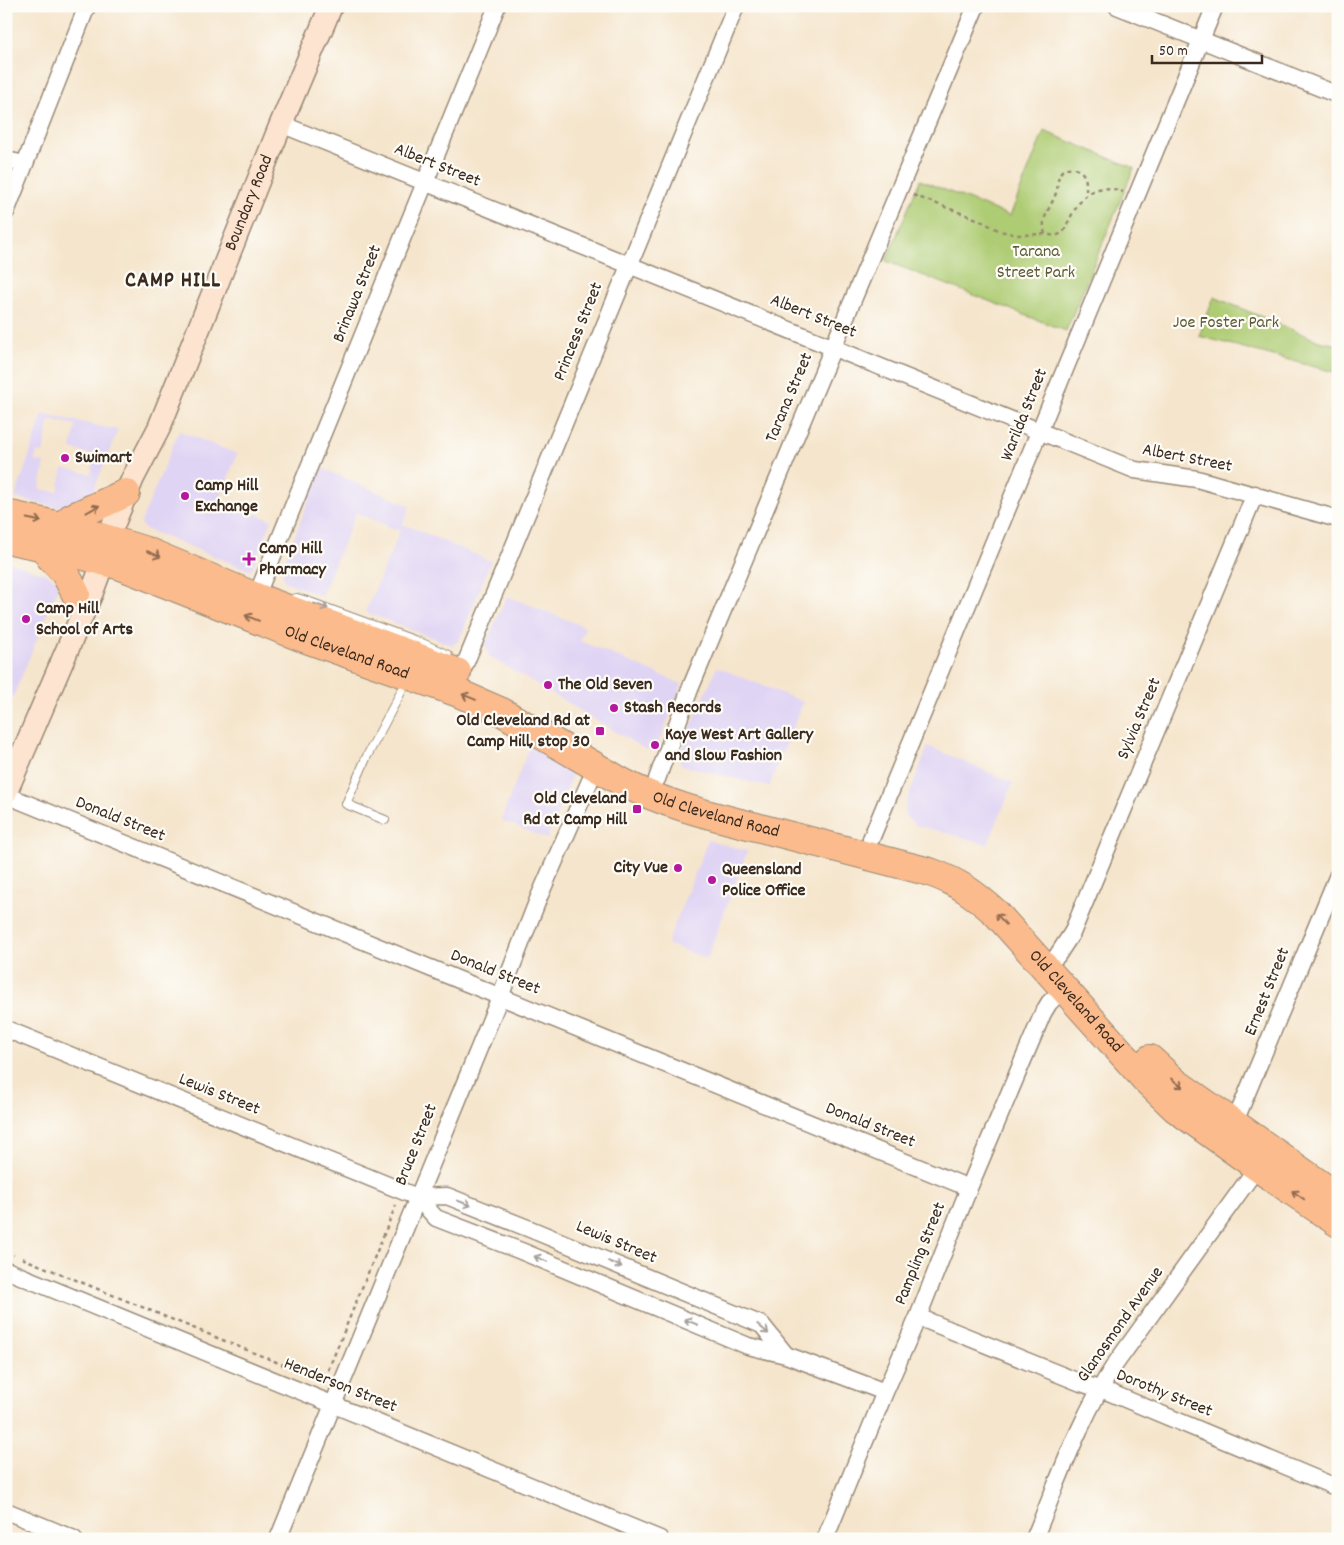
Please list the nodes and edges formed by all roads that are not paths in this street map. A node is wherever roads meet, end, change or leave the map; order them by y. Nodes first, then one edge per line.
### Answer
1 (87, 6) edge
2 (331, 6) edge
3 (497, 6) edge
4 (736, 6) edge
5 (976, 6) edge
6 (1117, 6) edge
7 (1215, 6) edge
8 (1201, 40) junction
9 (1338, 95) edge
10 (281, 124) junction
11 (6, 160) edge
12 (25, 164) junction
13 (425, 182) junction
14 (6, 212) edge
15 (629, 264) junction
16 (833, 347) junction
17 (1041, 432) junction
18 (126, 493) junction
19 (1254, 494) junction
20 (6, 514) edge
21 (1338, 519) edge
22 (62, 526) junction
23 (6, 538) edge
24 (43, 546) junction
25 (101, 552) junction
26 (76, 594) junction
27 (265, 600) junction
28 (463, 668) junction
29 (410, 675) junction
30 (6, 763) edge
31 (596, 767) junction
32 (657, 779) junction
33 (6, 793) edge
34 (385, 820) dead end
35 (871, 839) junction
36 (1338, 875) edge
37 (1057, 956) junction
38 (1063, 989) junction
39 (500, 997) junction
40 (6, 1029) edge
41 (1234, 1124) junction
42 (1264, 1159) junction
43 (969, 1188) junction
44 (417, 1197) junction
45 (1338, 1197) edge
46 (1338, 1223) edge
47 (6, 1270) edge
48 (918, 1317) junction
49 (786, 1355) junction
50 (1099, 1390) junction
51 (884, 1392) junction
52 (333, 1404) junction
53 (1338, 1488) edge
54 (6, 1511) edge
55 (74, 1539) edge
56 (278, 1539) edge
57 (660, 1539) edge
58 (825, 1539) edge
59 (1034, 1539) edge

1 - 12 street
2 - 10 main road, Boundary Road
3 - 13 street, Brinawa Street
4 - 15 street, Princess Street
5 - 16 street, Tarana Street
6 - 8 street
7 - 8 street, Warilda Street
8 - 9 street
8 - 17 street, Warilda Street
10 - 13 street, Albert Street
10 - 18 main road, Boundary Road
11 - 12 street
12 - 14 street
13 - 15 street, Albert Street
13 - 27 street, Brinawa Street
15 - 16 street, Albert Street
15 - 28 street, Princess Street
16 - 17 street, Albert Street
16 - 32 street, Tarana Street
17 - 19 street, Albert Street
17 - 35 street, Warilda Street
22 -> 18 highway
18 - 25 main road, Boundary Road
19 - 21 street, Albert Street
19 - 37 street, Sylvia Street
20 -> 22 highway, Old Cleveland Road
22 - 25 highway, Old Cleveland Road
23 - 24 highway, Old Cleveland Road
24 - 25 highway, Old Cleveland Road
24 - 26 highway
25 - 26 main road
25 -> 27 highway, Old Cleveland Road
29 -> 25 highway, Old Cleveland Road
25 - 33 main road
26 - 30 main road
27 -> 28 highway, Old Cleveland Road
28 - 32 highway, Old Cleveland Road
31 -> 29 highway, Old Cleveland Road
29 - 34 lane
38 -> 31 highway, Old Cleveland Road
31 - 39 street, Bruce Street
32 - 35 highway, Old Cleveland Road
33 - 39 street, Donald Street
35 - 37 highway, Old Cleveland Road
36 - 41 street, Ernest Street
37 -> 41 highway, Old Cleveland Road
38 - 42 highway, Old Cleveland Road
38 - 43 street, Pampling Street
39 - 43 street, Donald Street
39 - 44 street, Bruce Street
40 - 44 street, Lewis Street
41 - 42 highway, Old Cleveland Road
42 - 45 highway, Old Cleveland Road
46 -> 42 highway, Old Cleveland Road
42 - 50 street, Glanosmond Avenue
43 - 48 street, Pampling Street
49 -> 44 street, Lewis Street
44 -> 49 street, Lewis Street
44 - 52 street, Bruce Street
47 - 52 street, Henderson Street
48 - 50 street, Dorothy Street
48 - 51 street, Pampling Street
49 - 51 street, Lewis Street
50 - 53 street, Dorothy Street
50 - 59 street, Glanosmond Avenue
51 - 58 street, Pampling Street
52 - 56 street, Bruce Street
52 - 57 street, Henderson Street
54 - 55 street

